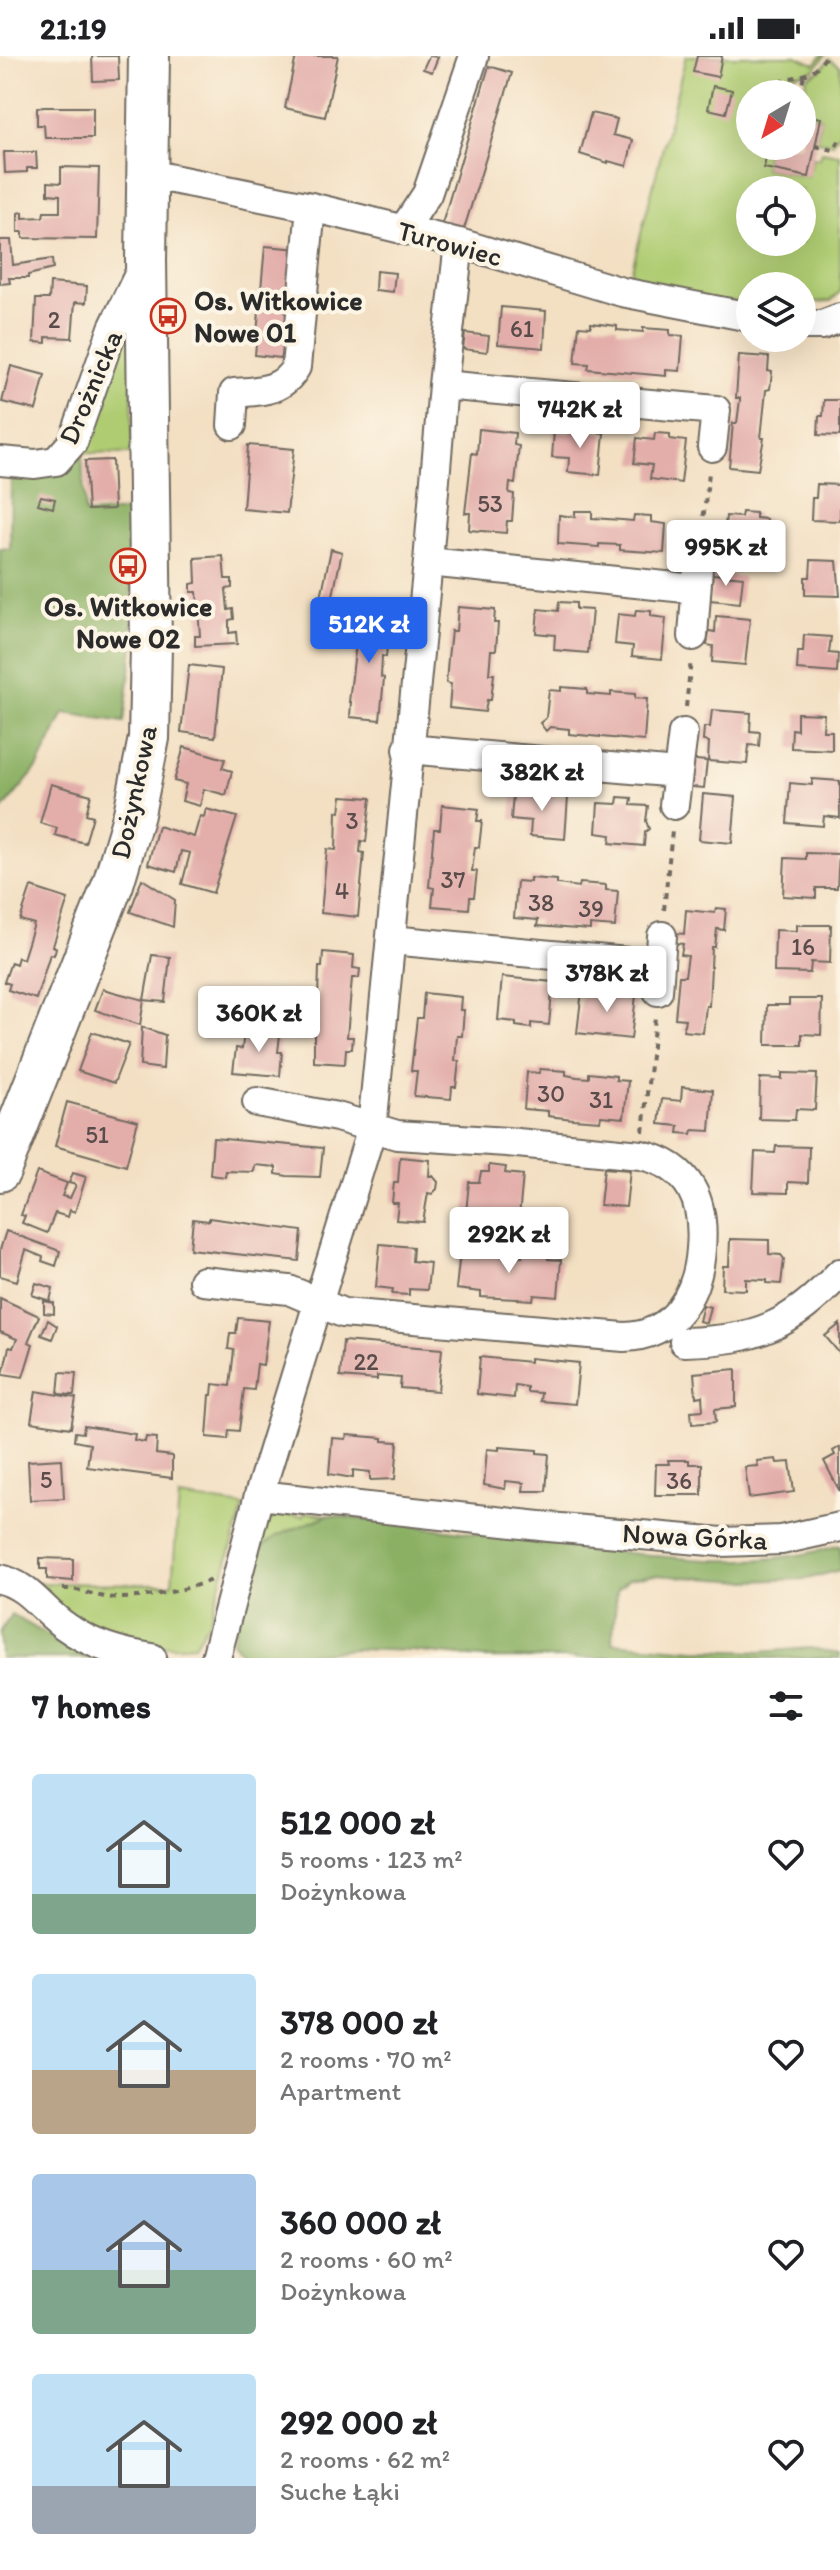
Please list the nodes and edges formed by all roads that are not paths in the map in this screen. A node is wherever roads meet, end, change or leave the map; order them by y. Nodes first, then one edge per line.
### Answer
1 (149, 56) edge
2 (474, 56) edge
3 (148, 174) junction
4 (311, 207) junction
5 (403, 230) junction
6 (459, 243) junction
7 (146, 260) junction
8 (736, 314) edge
9 (839, 320) edge
10 (816, 325) edge
11 (443, 385) junction
12 (232, 425) dead end
13 (712, 447) road end
14 (0, 461) edge
15 (699, 554) road end
16 (428, 562) junction
17 (695, 589) junction
18 (693, 636) road end
19 (683, 733) road end
20 (408, 749) junction
21 (677, 773) junction
22 (674, 805) road end
23 (662, 936) road end
24 (391, 940) junction
25 (257, 1102) dead end
26 (372, 1128) junction
27 (0, 1171) edge
28 (840, 1273) edge
29 (203, 1281) dead end
30 (317, 1302) junction
31 (684, 1342) dead end
32 (259, 1495) junction
33 (840, 1527) edge
34 (0, 1579) edge
35 (152, 1658) edge
36 (216, 1658) edge

1 - 3 street, Dożynkowa
2 - 5 street
3 - 4 street, Turowiec
3 - 7 street, Dożynkowa
4 - 5 street, Turowiec
4 - 12 street
5 - 6 street, Turowiec
6 - 8 street, Turowiec
6 - 11 street
7 - 14 street, Drożnicka
7 - 27 street, Dożynkowa
9 - 10 street
11 - 13 street
11 - 16 street
15 - 17 street
16 - 17 street
16 - 20 street
17 - 18 street
19 - 21 street
20 - 21 street
20 - 24 street
21 - 22 street
23 - 24 street
24 - 26 street
25 - 26 street
26 - 30 street
26 - 30 street
28 - 31 street
29 - 30 street
30 - 32 street
32 - 33 street, Nowa Górka
32 - 36 street
34 - 35 street

